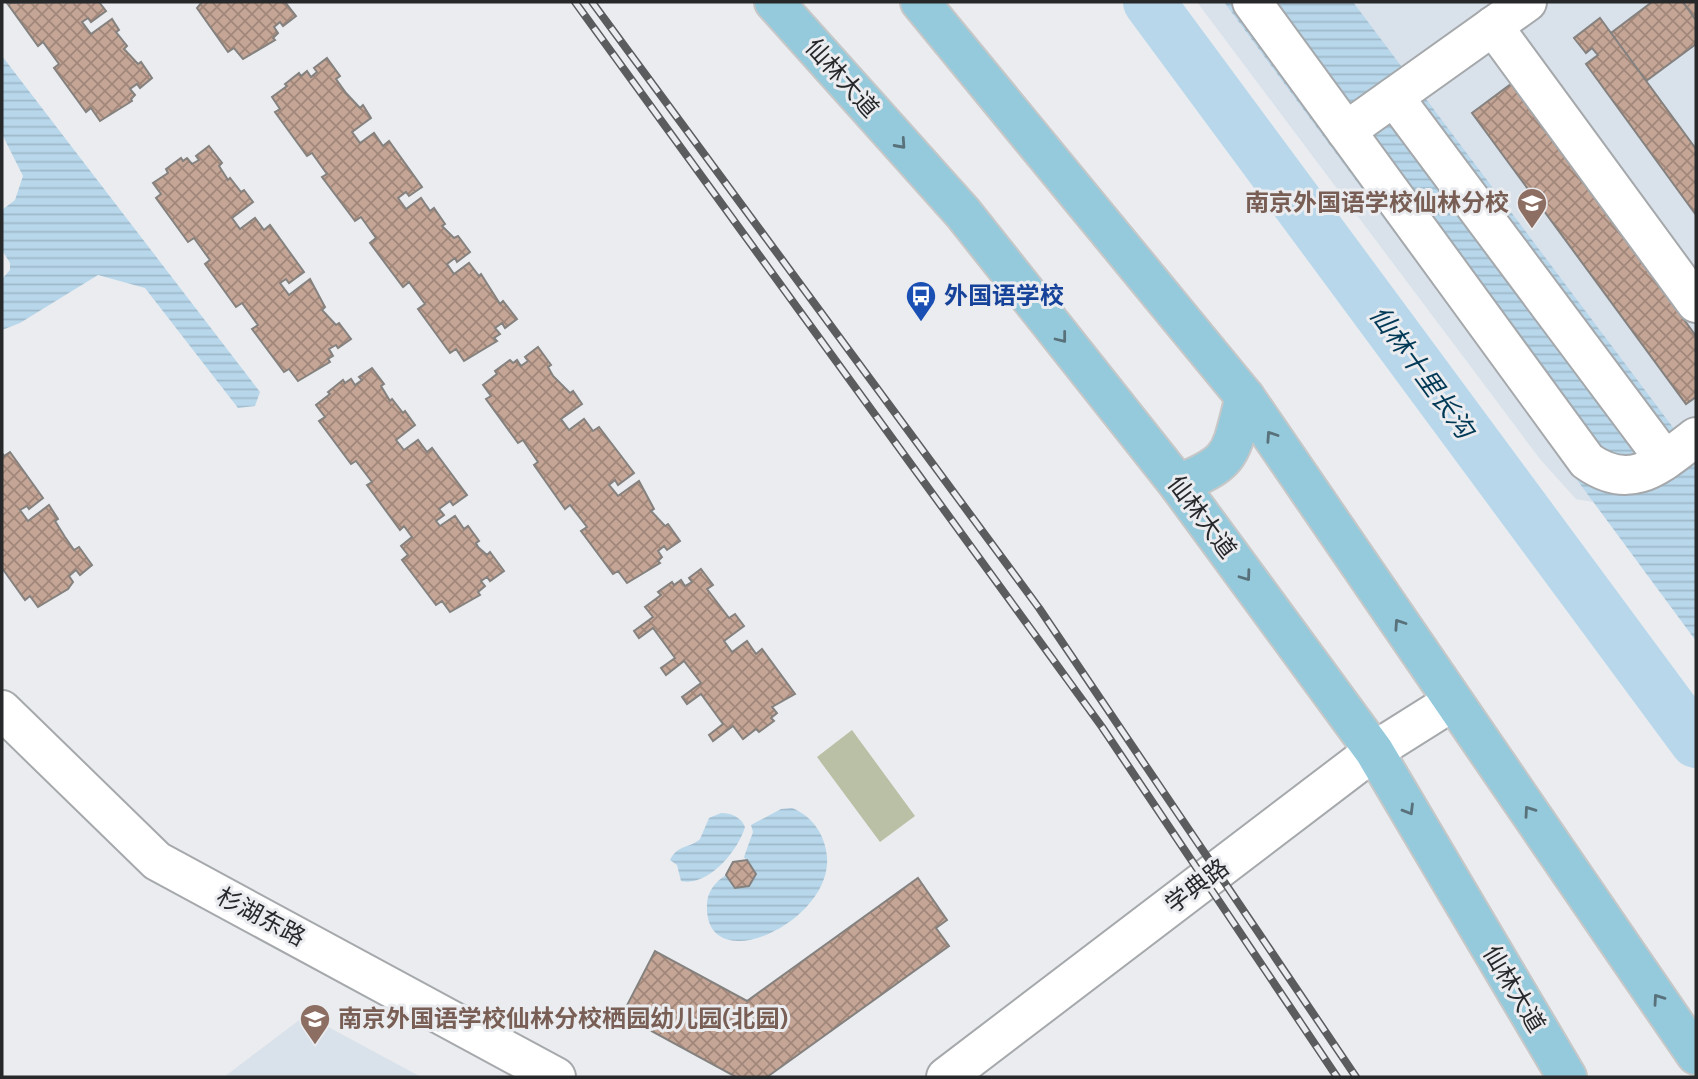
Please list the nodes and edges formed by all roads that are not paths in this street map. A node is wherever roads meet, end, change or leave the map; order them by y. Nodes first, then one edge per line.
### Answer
1 (774, 2) edge
2 (920, 2) edge
3 (1252, 2) edge
4 (1527, 2) edge
5 (1493, 26) junction
6 (1394, 97) junction
7 (1346, 131) junction
8 (1690, 282) edge
9 (1245, 397) junction
10 (1696, 438) edge
11 (1665, 460) junction
12 (1178, 484) junction
13 (1452, 702) junction
14 (2, 710) edge
15 (1374, 751) junction
16 (1696, 1055) edge
17 (556, 1077) edge
18 (946, 1077) edge
19 (1567, 1077) edge

1 -> 12 main road, 仙林大道
2 - 9 main road
3 - 7 street
4 - 5 street
5 - 6 street
5 - 8 street
6 - 7 street
6 - 11 street
7 - 11 street
9 - 12 main road
13 -> 9 main road
10 - 11 street
12 -> 15 main road, 仙林大道
13 - 15 street, 学典路
16 -> 13 main road
14 - 17 street, 杉湖东路
15 - 18 street, 学典路
15 -> 19 main road, 仙林大道

